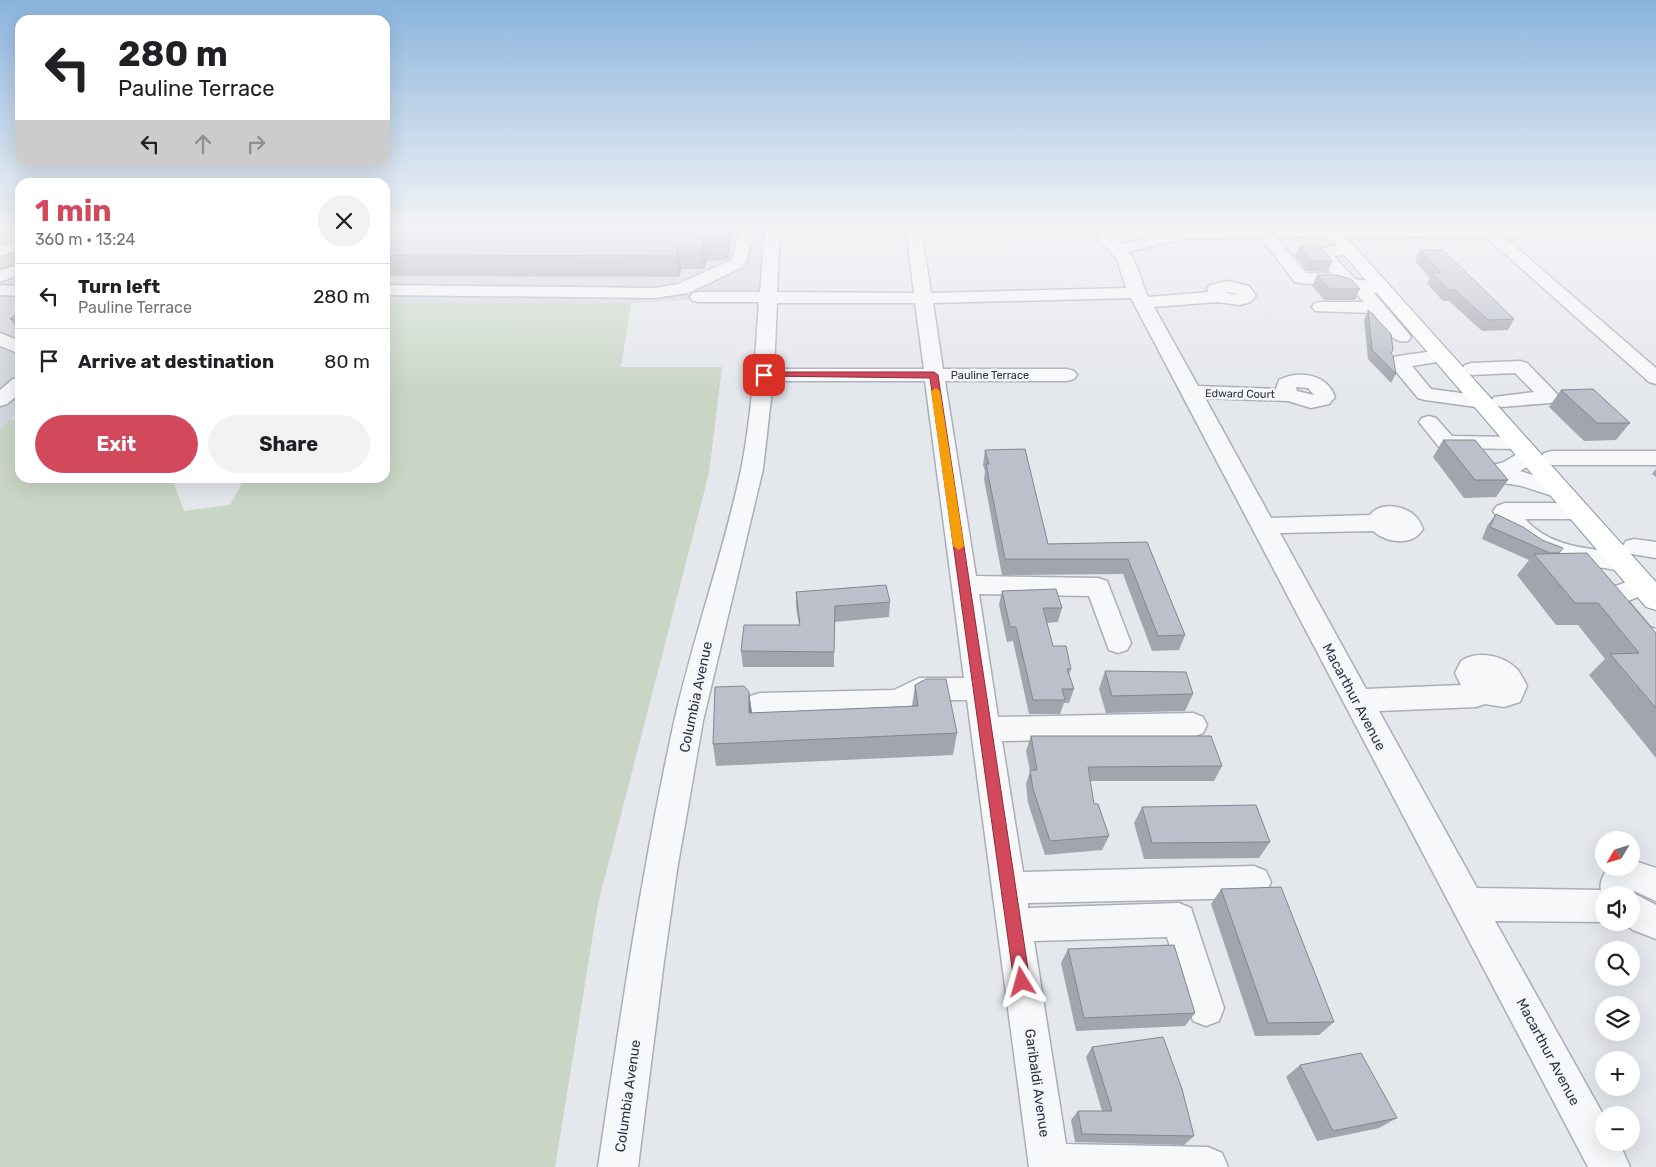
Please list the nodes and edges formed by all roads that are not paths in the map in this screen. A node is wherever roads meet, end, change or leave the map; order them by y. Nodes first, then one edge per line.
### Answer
1 (696, 282) edge
2 (768, 282) edge
3 (922, 282) edge
4 (1134, 282) edge
5 (1346, 282) edge
6 (1370, 282) edge
7 (1387, 282) edge
8 (1547, 282) edge
9 (1352, 283) joint
10 (0, 290) edge
11 (390, 290) edge
12 (15, 291) edge
13 (699, 297) dead end
14 (1220, 297) dead end
15 (767, 298) junction
16 (924, 298) junction
17 (1140, 298) junction
18 (1380, 298) junction
19 (1321, 307) dead end
20 (1402, 337) dead end
21 (1442, 356) junction
22 (1472, 369) junction
23 (764, 375) junction
24 (934, 375) junction
25 (1067, 375) dead end
26 (1656, 378) edge
27 (15, 387) edge
28 (1191, 392) junction
29 (1290, 395) dead end
30 (0, 400) edge
31 (1492, 402) junction
32 (1429, 422) dead end
33 (1524, 449) junction
34 (1552, 458) junction
35 (1656, 458) edge
36 (1562, 492) junction
37 (1578, 511) junction
38 (1379, 523) dead end
39 (1263, 526) junction
40 (1638, 553) edge
41 (964, 585) junction
42 (1652, 586) edge
43 (1656, 639) edge
44 (1118, 643) dead end
45 (980, 689) junction
46 (1480, 690) dead end
47 (1356, 701) junction
48 (760, 704) dead end
49 (1193, 725) dead end
50 (985, 729) junction
51 (1254, 882) dead end
52 (1616, 886) edge
53 (1656, 886) edge
54 (1009, 888) junction
55 (1467, 904) junction
56 (1595, 906) edge
57 (1640, 915) edge
58 (1656, 922) edge
59 (1014, 925) junction
60 (1206, 1008) dead end
61 (1049, 1165) edge
62 (618, 1167) edge
63 (1208, 1167) edge
64 (1610, 1167) edge

1 - 11 street
2 - 15 street, Columbia Avenue
3 - 16 street, Garibaldi Avenue
4 - 17 street, Macarthur Avenue
5 - 9 street
6 - 18 highway
7 - 22 highway
8 - 26 street
9 - 18 street
10 - 12 street
13 - 15 street
14 - 17 street
15 - 16 street
15 - 23 street, Columbia Avenue
16 - 17 street
16 - 24 street, Garibaldi Avenue
17 - 28 street, Macarthur Avenue
18 - 19 street
18 - 20 street
18 - 21 highway
21 - 31 highway
21 - 31 street
22 - 31 highway
22 - 31 street
23 - 24 street, Pauline Terrace
23 - 62 street, Columbia Avenue
24 - 25 street, Pauline Terrace
24 - 41 street, Garibaldi Avenue
27 - 30 street
28 - 29 street, Edward Court
28 - 39 street, Macarthur Avenue
31 - 33 highway
31 - 34 highway
32 - 33 street
33 - 36 highway
33 - 36 street
34 - 35 street
34 - 40 highway
36 - 37 highway
37 - 40 highway
37 - 40 street
38 - 39 street
39 - 47 street, Macarthur Avenue
40 - 42 highway
41 - 44 street
41 - 45 street, Garibaldi Avenue
42 - 43 street
45 - 48 street
45 - 50 street, Garibaldi Avenue
46 - 47 street
47 - 55 street, Macarthur Avenue
49 - 50 street
50 - 54 street, Garibaldi Avenue
51 - 54 street
52 - 53 street
54 - 59 street, Garibaldi Avenue
55 - 56 street
55 - 64 street, Macarthur Avenue
57 - 58 street
59 - 60 street
59 - 61 street, Garibaldi Avenue
61 - 63 street

